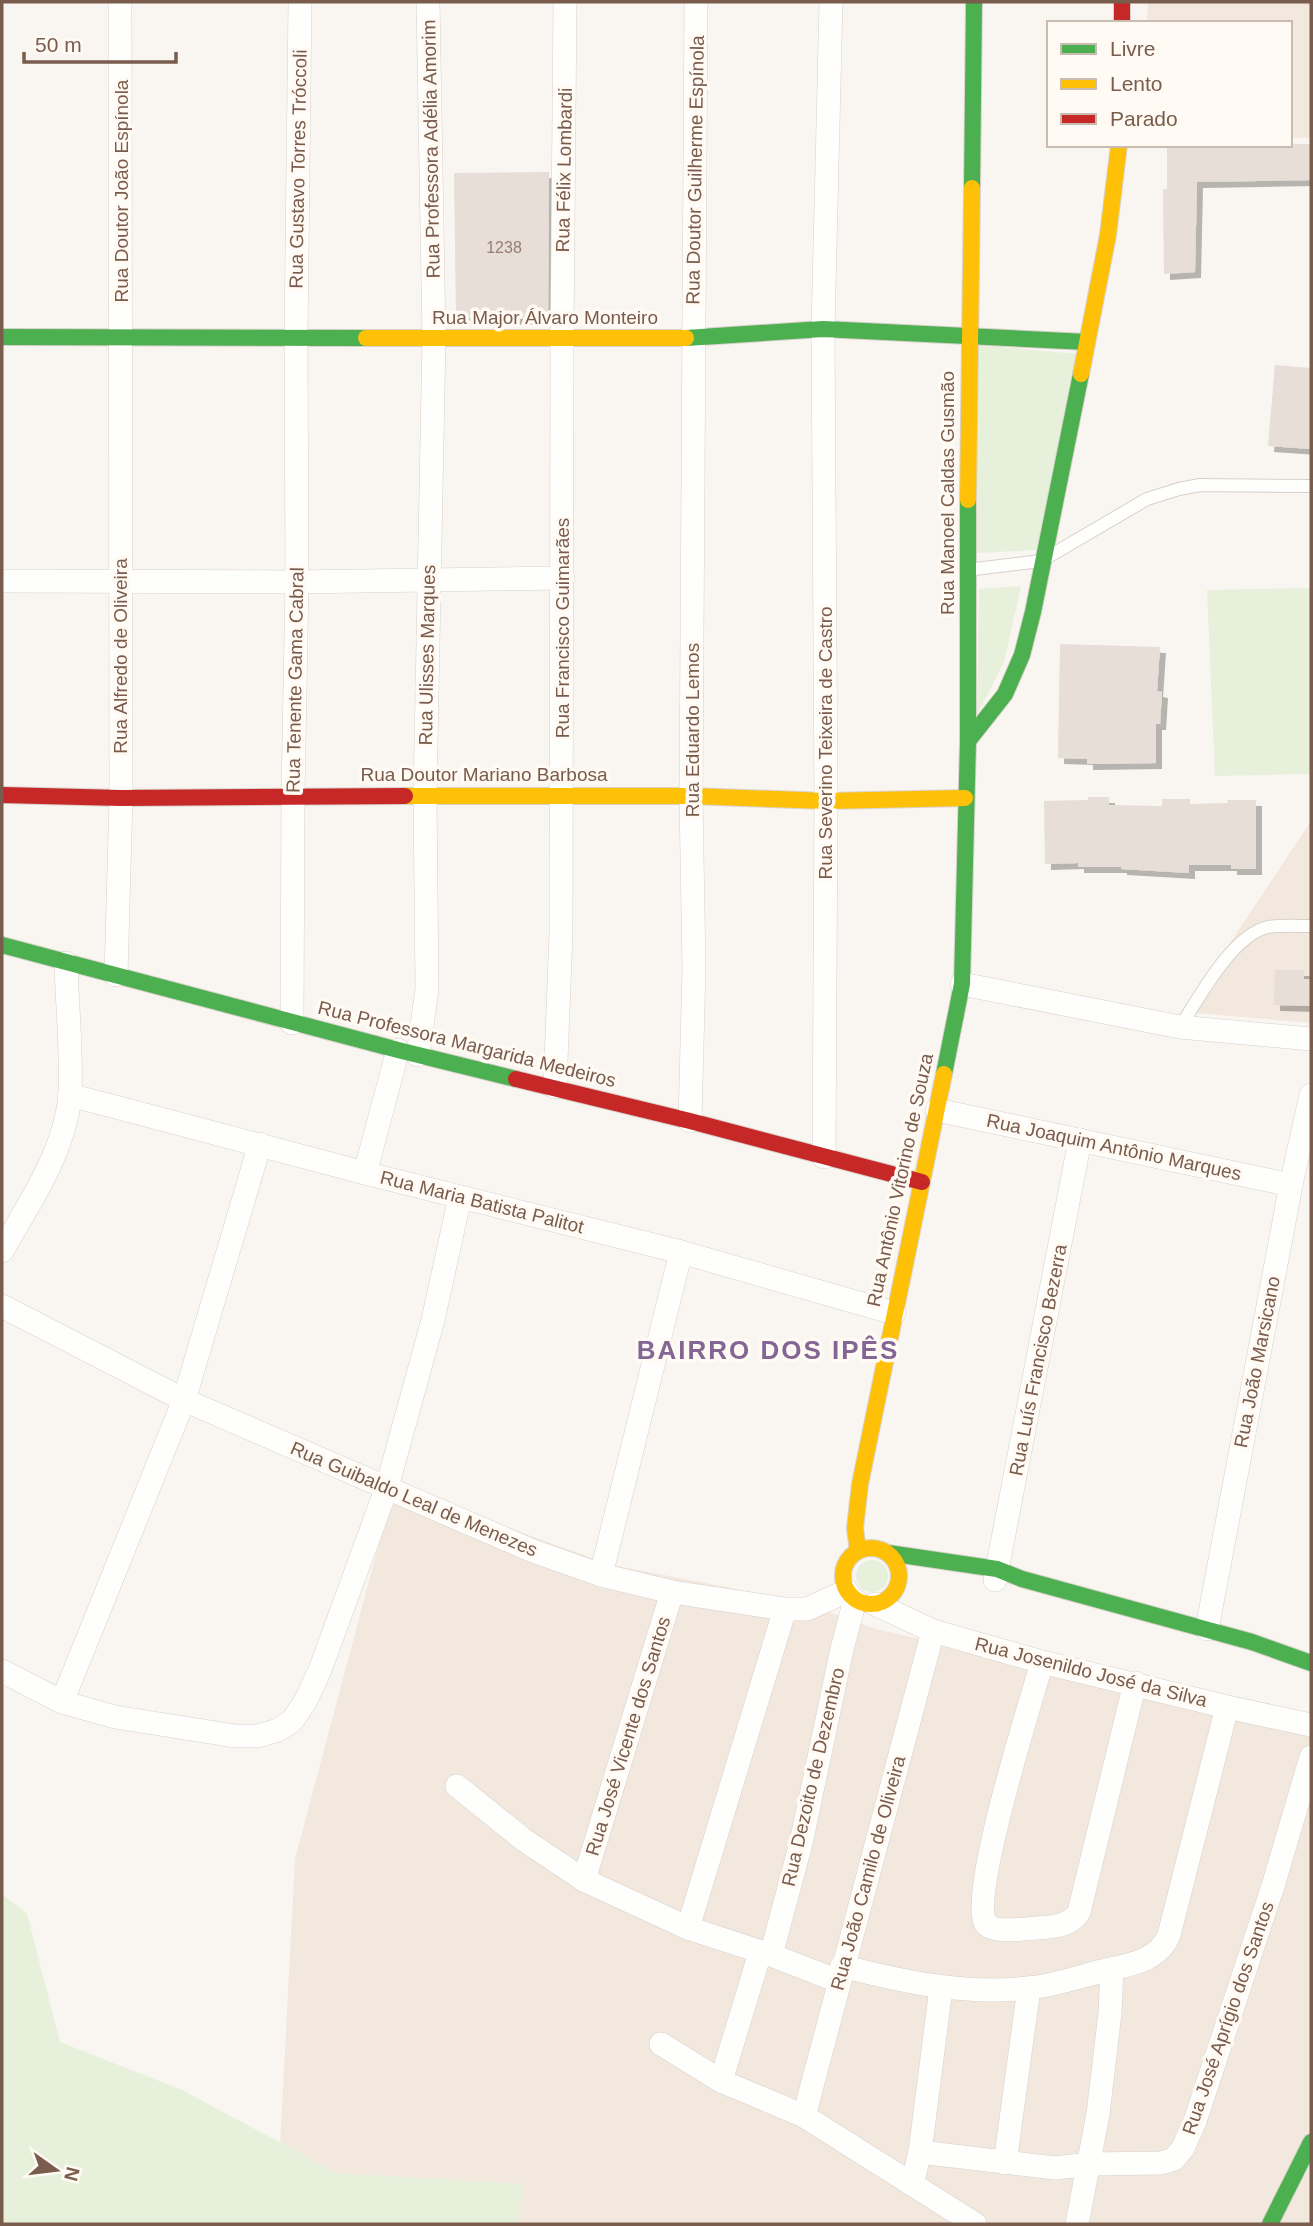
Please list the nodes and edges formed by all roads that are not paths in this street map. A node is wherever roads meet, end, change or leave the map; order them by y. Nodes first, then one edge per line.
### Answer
1 (120, 2) edge
2 (300, 2) edge
3 (428, 2) edge
4 (565, 2) edge
5 (696, 2) edge
6 (831, 2) edge
7 (974, 2) edge
8 (1122, 2) edge
9 (1122, 21) edge
10 (1119, 147) edge
11 (822, 329) junction
12 (970, 335) junction
13 (2, 337) edge
14 (122, 337) junction
15 (296, 337) junction
16 (562, 337) junction
17 (434, 338) junction
18 (693, 338) junction
19 (1087, 342) junction
20 (1311, 485) edge
21 (1041, 561) junction
22 (967, 570) junction
23 (563, 578) junction
24 (120, 580) junction
25 (428, 580) junction
26 (2, 581) edge
27 (297, 582) junction
28 (968, 741) junction
29 (2, 794) edge
30 (293, 795) junction
31 (425, 795) junction
32 (560, 795) junction
33 (691, 796) junction
34 (121, 798) junction
35 (965, 798) junction
36 (827, 801) junction
37 (1309, 922) edge
38 (2, 945) edge
39 (66, 963) junction
40 (116, 975) junction
41 (962, 984) junction
42 (292, 1023) junction
43 (1180, 1027) junction
44 (1311, 1039) edge
45 (408, 1053) junction
46 (555, 1087) junction
47 (70, 1094) junction
48 (1311, 1095) edge
49 (937, 1110) junction
50 (690, 1121) junction
51 (1080, 1140) junction
52 (260, 1144) junction
53 (824, 1157) junction
54 (365, 1173) junction
55 (922, 1182) junction
56 (1291, 1185) junction
57 (460, 1197) junction
58 (2, 1251) edge
59 (681, 1252) junction
60 (2, 1306) edge
61 (894, 1313) junction
62 (184, 1400) junction
63 (387, 1487) junction
64 (858, 1550) junction
65 (888, 1553) junction
66 (601, 1575) junction
67 (996, 1575) junction
68 (945, 1578) dead end
69 (918, 1584) dead end
70 (672, 1592) junction
71 (868, 1597) junction
72 (785, 1609) junction
73 (1207, 1629) junction
74 (933, 1631) junction
75 (1042, 1662) junction
76 (1311, 1663) edge
77 (2, 1671) edge
78 (1135, 1683) junction
79 (62, 1702) junction
80 (1227, 1707) junction
81 (1311, 1725) edge
82 (1311, 1757) edge
83 (457, 1787) dead end
84 (584, 1880) junction
85 (688, 1928) junction
86 (765, 1954) junction
87 (1112, 1969) junction
88 (840, 1974) junction
89 (941, 1987) junction
90 (1029, 1989) junction
91 (661, 2044) dead end
92 (721, 2081) junction
93 (804, 2116) junction
94 (1311, 2142) edge
95 (919, 2152) junction
96 (1005, 2163) junction
97 (1090, 2164) junction
98 (912, 2184) junction
99 (975, 2224) edge
100 (1077, 2224) edge
101 (1270, 2224) edge

1 - 14 street, Rua Doutor João Espínola
2 - 15 street, Rua Gustavo Torres Tróccoli
3 - 17 street, Rua Professora Adélia Amorim
4 - 16 street, Rua Félix Lombardi
5 - 18 street, Rua Doutor Guilherme Espínola
6 - 11 street, Rua Severino Teixeira de Castro
7 - 12 main road, Rua Manoel Caldas Gusmão
8 - 9 main road
10 - 19 main road
11 - 12 main road, Rua Major Álvaro Monteiro
11 - 18 main road, Rua Major Álvaro Monteiro
11 - 36 street, Rua Severino Teixeira de Castro
12 - 19 main road, Rua Major Álvaro Monteiro
12 - 22 main road, Rua Manoel Caldas Gusmão
13 - 14 main road, Rua Major Álvaro Monteiro
14 - 15 main road, Rua Major Álvaro Monteiro
14 - 24 street, Rua Alfredo de Oliveira
15 - 17 main road, Rua Major Álvaro Monteiro
15 - 27 street, Rua Tenente Gama Cabral
16 - 17 main road, Rua Major Álvaro Monteiro
16 - 18 main road, Rua Major Álvaro Monteiro
16 - 23 street, Rua Francisco Guimarães
17 - 25 street, Rua Ulisses Marques
18 - 33 street, Rua Eduardo Lemos
19 - 21 main road
20 - 21 lane
21 - 22 lane
21 - 28 main road
22 - 28 main road, Rua Manoel Caldas Gusmão
23 - 25 street
23 - 32 street, Rua Francisco Guimarães
24 - 26 street
24 - 27 street
24 - 34 street, Rua Alfredo de Oliveira
25 - 27 street
25 - 31 street, Rua Ulisses Marques
27 - 30 street, Rua Tenente Gama Cabral
28 - 35 main road, Rua Manoel Caldas Gusmão
29 - 34 main road, Rua Doutor Mariano Barbosa
30 - 31 main road, Rua Doutor Mariano Barbosa
30 - 34 main road, Rua Doutor Mariano Barbosa
30 - 42 street, Rua Tenente Gama Cabral
31 - 32 main road, Rua Doutor Mariano Barbosa
31 - 45 street, Rua Ulisses Marques
32 - 33 main road, Rua Doutor Mariano Barbosa
32 - 46 street, Rua Francisco Guimarães
33 - 36 main road, Rua Doutor Mariano Barbosa
33 - 50 street, Rua Eduardo Lemos
34 - 40 street, Rua Alfredo de Oliveira
35 - 36 main road, Rua Doutor Mariano Barbosa
35 - 41 main road, Rua Manoel Caldas Gusmão
36 - 53 street, Rua Severino Teixeira de Castro
37 - 43 lane
38 - 39 main road, Rua Professora Margarida Medeiros
39 - 40 main road, Rua Professora Margarida Medeiros
39 - 47 street
40 - 42 main road, Rua Professora Margarida Medeiros
41 - 43 street
41 - 49 main road, Rua Antônio Vitorino de Souza
42 - 45 main road, Rua Professora Margarida Medeiros
43 - 44 street
45 - 46 main road, Rua Professora Margarida Medeiros
45 - 54 street, Rua Ulisses Marques
46 - 50 main road, Rua Professora Margarida Medeiros
47 - 52 street, Rua Maria Batista Palitot
47 - 58 street
48 - 56 street, Rua João Marsicano
49 - 51 street, Rua Joaquim Antônio Marques
49 - 55 main road, Rua Antônio Vitorino de Souza
50 - 53 main road, Rua Professora Margarida Medeiros
51 - 56 street, Rua Joaquim Antônio Marques
51 - 67 street, Rua Luís Francisco Bezerra
52 - 54 street, Rua Maria Batista Palitot
52 - 62 street
53 - 55 main road, Rua Professora Margarida Medeiros
54 - 57 street, Rua Maria Batista Palitot
55 - 61 main road, Rua Antônio Vitorino de Souza
56 - 73 street, Rua João Marsicano
57 - 59 street, Rua Maria Batista Palitot
57 - 63 street
59 - 61 street, Rua Maria Batista Palitot
59 - 66 street
60 - 62 street, Rua Guibaldo Leal de Menezes
61 - 64 main road, Rua Antônio Vitorino de Souza
62 - 63 street, Rua Guibaldo Leal de Menezes
62 - 79 street
63 - 66 street, Rua Guibaldo Leal de Menezes
63 - 79 street
64 - 65 main road
64 - 71 main road
65 - 67 main road
65 - 71 main road
66 - 70 street, Rua Guibaldo Leal de Menezes
67 - 68 main road
67 - 73 main road
69 - 71 main road
70 - 72 street, Rua Guibaldo Leal de Menezes
70 - 84 street, Rua José Vicente dos Santos
71 - 72 street, Rua Guibaldo Leal de Menezes
71 - 74 street, Rua Josenildo José da Silva
71 - 86 street, Rua Dezoito de Dezembro
72 - 85 street
73 - 76 main road
74 - 75 street, Rua Josenildo José da Silva
74 - 88 street, Rua João Camilo de Oliveira
75 - 78 street, Rua Josenildo José da Silva
75 - 78 street
77 - 79 street
78 - 80 street, Rua Josenildo José da Silva
80 - 81 street, Rua Josenildo José da Silva
80 - 87 street
82 - 97 street, Rua José Aprígio dos Santos
83 - 84 street
84 - 85 street
85 - 86 street
86 - 88 street
86 - 92 street, Rua Dezoito de Dezembro
87 - 90 street
87 - 97 street
88 - 89 street
88 - 93 street, Rua João Camilo de Oliveira
89 - 90 street
89 - 95 street
90 - 96 street
91 - 92 street
92 - 93 street
93 - 98 street
94 - 101 main road
95 - 96 street, Rua José Aprígio dos Santos
95 - 98 street
96 - 97 street, Rua José Aprígio dos Santos
97 - 100 street
98 - 99 street

